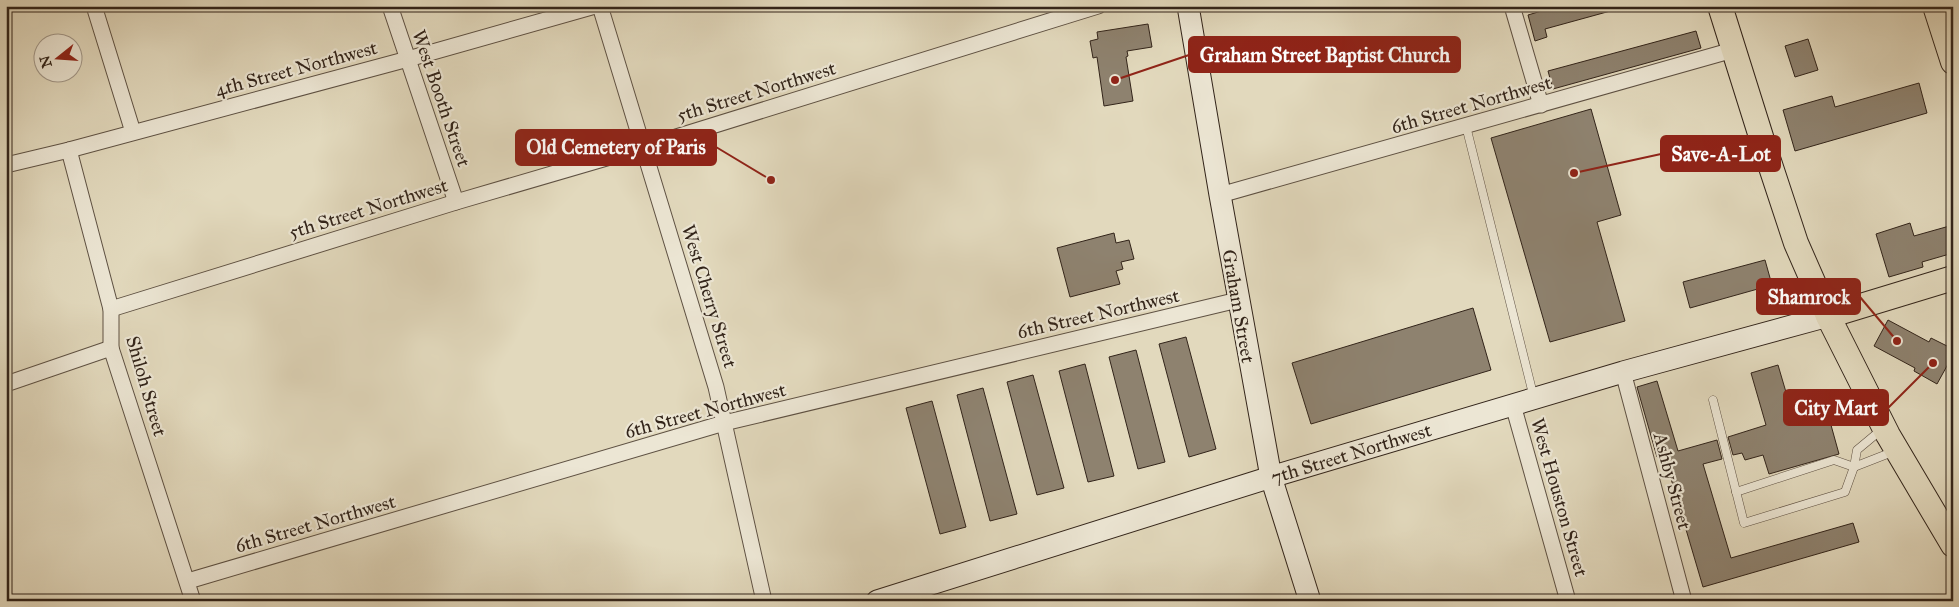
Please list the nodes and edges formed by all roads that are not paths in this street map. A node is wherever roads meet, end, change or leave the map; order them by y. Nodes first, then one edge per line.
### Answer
1 (94, 6) edge
2 (390, 6) edge
3 (595, 6) edge
4 (600, 6) edge
5 (1098, 6) edge
6 (1188, 6) edge
7 (1512, 6) edge
8 (1720, 6) edge
9 (1935, 6) edge
10 (1734, 50) junction
11 (408, 59) junction
12 (1953, 62) edge
13 (1541, 105) junction
14 (1466, 126) junction
15 (133, 132) junction
16 (644, 147) junction
17 (69, 150) junction
18 (6, 165) edge
19 (1220, 195) junction
20 (456, 202) junction
21 (1953, 278) edge
22 (1238, 300) junction
23 (110, 309) junction
24 (1828, 316) junction
25 (112, 348) junction
26 (1623, 372) junction
27 (6, 384) edge
28 (1534, 398) junction
29 (1713, 400) dead end
30 (1513, 405) junction
31 (724, 423) junction
32 (1885, 428) junction
33 (1897, 450) junction
34 (1854, 467) junction
35 (1271, 477) junction
36 (1736, 492) junction
37 (1953, 545) edge
38 (188, 582) junction
39 (193, 601) edge
40 (764, 601) edge
41 (877, 601) edge
42 (1310, 601) edge
43 (1568, 601) edge
44 (1684, 601) edge

1 - 15 street
2 - 11 street, West Booth Street
3 - 11 street, 4th Street Northwest
4 - 16 street, West Cherry Street
5 - 16 street, 5th Street Northwest
6 - 19 street, Graham Street
7 - 13 street
8 - 10 main road
9 - 12 main road
10 - 13 street, 6th Street Northwest
10 - 24 main road
11 - 15 street, 4th Street Northwest
11 - 20 street, West Booth Street
13 - 14 street, 6th Street Northwest
14 - 19 street, 6th Street Northwest
14 - 28 lane
15 - 17 street, 4th Street Northwest
16 - 20 street, 5th Street Northwest
16 - 31 street, West Cherry Street
17 - 18 street, 4th Street Northwest
17 - 23 street, Shiloh Street
19 - 22 street, Graham Street
20 - 23 street, 5th Street Northwest
21 - 24 main road
22 - 31 street, 6th Street Northwest
22 - 35 street, Graham Street
23 - 25 street, Shiloh Street
24 - 26 street, 7th Street Northwest
24 - 32 main road
25 - 27 street
25 - 38 street, Shiloh Street
26 - 28 street, 7th Street Northwest
26 - 44 street, Ashby Street
28 - 30 street, 7th Street Northwest
29 - 36 lane
30 - 35 street, 7th Street Northwest
30 - 43 street, West Houston Street
31 - 38 street, 6th Street Northwest
31 - 40 street, West Cherry Street
32 - 33 main road
32 - 34 lane
33 - 34 lane
33 - 37 main road
34 - 36 lane
34 - 36 lane
35 - 41 street, 7th Street Northwest
35 - 42 street, Graham Street
38 - 39 street, Shiloh Street

